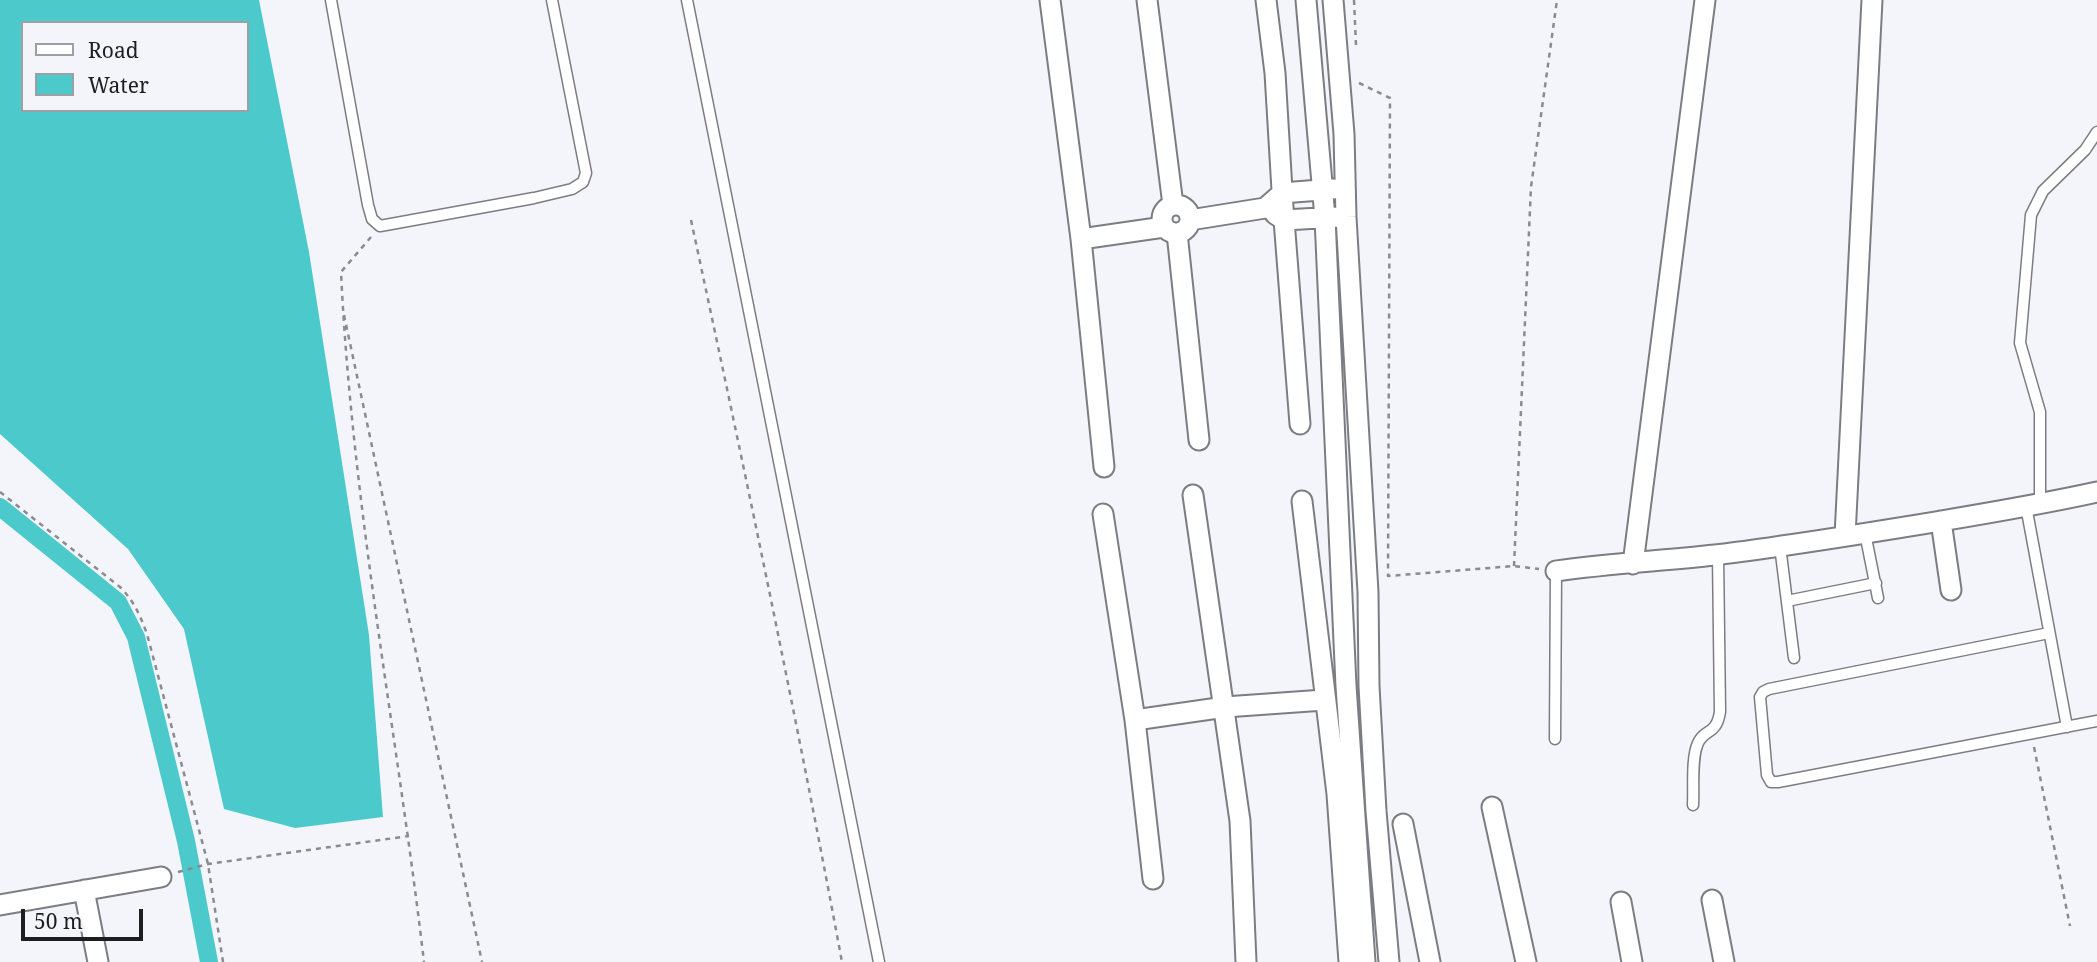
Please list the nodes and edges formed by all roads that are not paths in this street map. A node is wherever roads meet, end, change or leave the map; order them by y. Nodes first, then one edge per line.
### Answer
1 (331, 0) edge
2 (552, 0) edge
3 (687, 0) edge
4 (1050, 0) edge
5 (1147, 0) edge
6 (1266, 0) edge
7 (1306, 0) edge
8 (1333, 0) edge
9 (1705, 0) edge
10 (1872, 0) edge
11 (2097, 132) edge
12 (1322, 189) junction
13 (1345, 189) junction
14 (1282, 193) junction
15 (1265, 208) junction
16 (1346, 217) junction
17 (1325, 218) junction
18 (1284, 220) junction
19 (1177, 227) junction
20 (1081, 239) junction
21 (1300, 424) dead end
22 (1199, 440) dead end
23 (1104, 467) dead end
24 (2097, 492) edge
25 (1194, 495) dead end
26 (1302, 501) dead end
27 (2033, 506) junction
28 (1103, 514) dead end
29 (1941, 521) junction
30 (1865, 533) junction
31 (1845, 537) junction
32 (1780, 545) junction
33 (1718, 554) junction
34 (1633, 564) junction
35 (1556, 571) joint
36 (1875, 583) junction
37 (1951, 590) dead end
38 (1878, 598) dead end
39 (1787, 601) junction
40 (2049, 633) junction
41 (1794, 658) dead end
42 (1346, 686) junction
43 (1369, 686) junction
44 (1324, 700) junction
45 (1225, 707) junction
46 (1135, 720) junction
47 (2097, 721) edge
48 (2067, 727) junction
49 (1555, 739) dead end
50 (1693, 806) dead end
51 (1492, 807) dead end
52 (1403, 824) dead end
53 (161, 877) road end
54 (1153, 879) dead end
55 (84, 890) junction
56 (1712, 900) dead end
57 (1621, 902) dead end
58 (0, 905) edge
59 (98, 962) edge
60 (878, 962) edge
61 (1246, 962) edge
62 (1349, 962) edge
63 (1364, 962) edge
64 (1389, 962) edge
65 (1430, 962) edge
66 (1526, 962) edge
67 (1632, 962) edge
68 (1724, 962) edge

1 - 2 lane
3 - 60 lane
4 - 20 street
5 - 19 street
6 - 14 street
7 - 12 street
8 - 13 street
9 - 34 street
10 - 31 street
11 - 27 lane
12 - 13 street
12 - 14 street
12 - 17 street
13 - 16 street
14 - 15 street
14 - 18 street
15 - 18 street
15 - 19 street
16 - 17 street
16 - 43 street
17 - 18 street
17 - 42 street
18 - 21 street
19 - 20 street
19 - 22 street
20 - 23 street
24 - 27 street
25 - 45 street
26 - 44 street
27 - 29 street
27 - 40 lane
28 - 46 street
29 - 30 street
29 - 37 street
30 - 31 street
30 - 36 lane
31 - 32 street
32 - 33 street
32 - 39 lane
33 - 34 street
33 - 50 lane
34 - 35 street
35 - 49 lane
36 - 38 lane
36 - 39 lane
39 - 41 lane
40 - 48 lane
40 - 48 lane
42 - 43 street
42 - 63 street
43 - 64 street
44 - 45 street
44 - 62 street
45 - 46 street
45 - 61 street
46 - 54 street
47 - 48 lane
51 - 66 street
52 - 65 street
53 - 55 street
55 - 58 street
55 - 59 street
56 - 68 street
57 - 67 street

